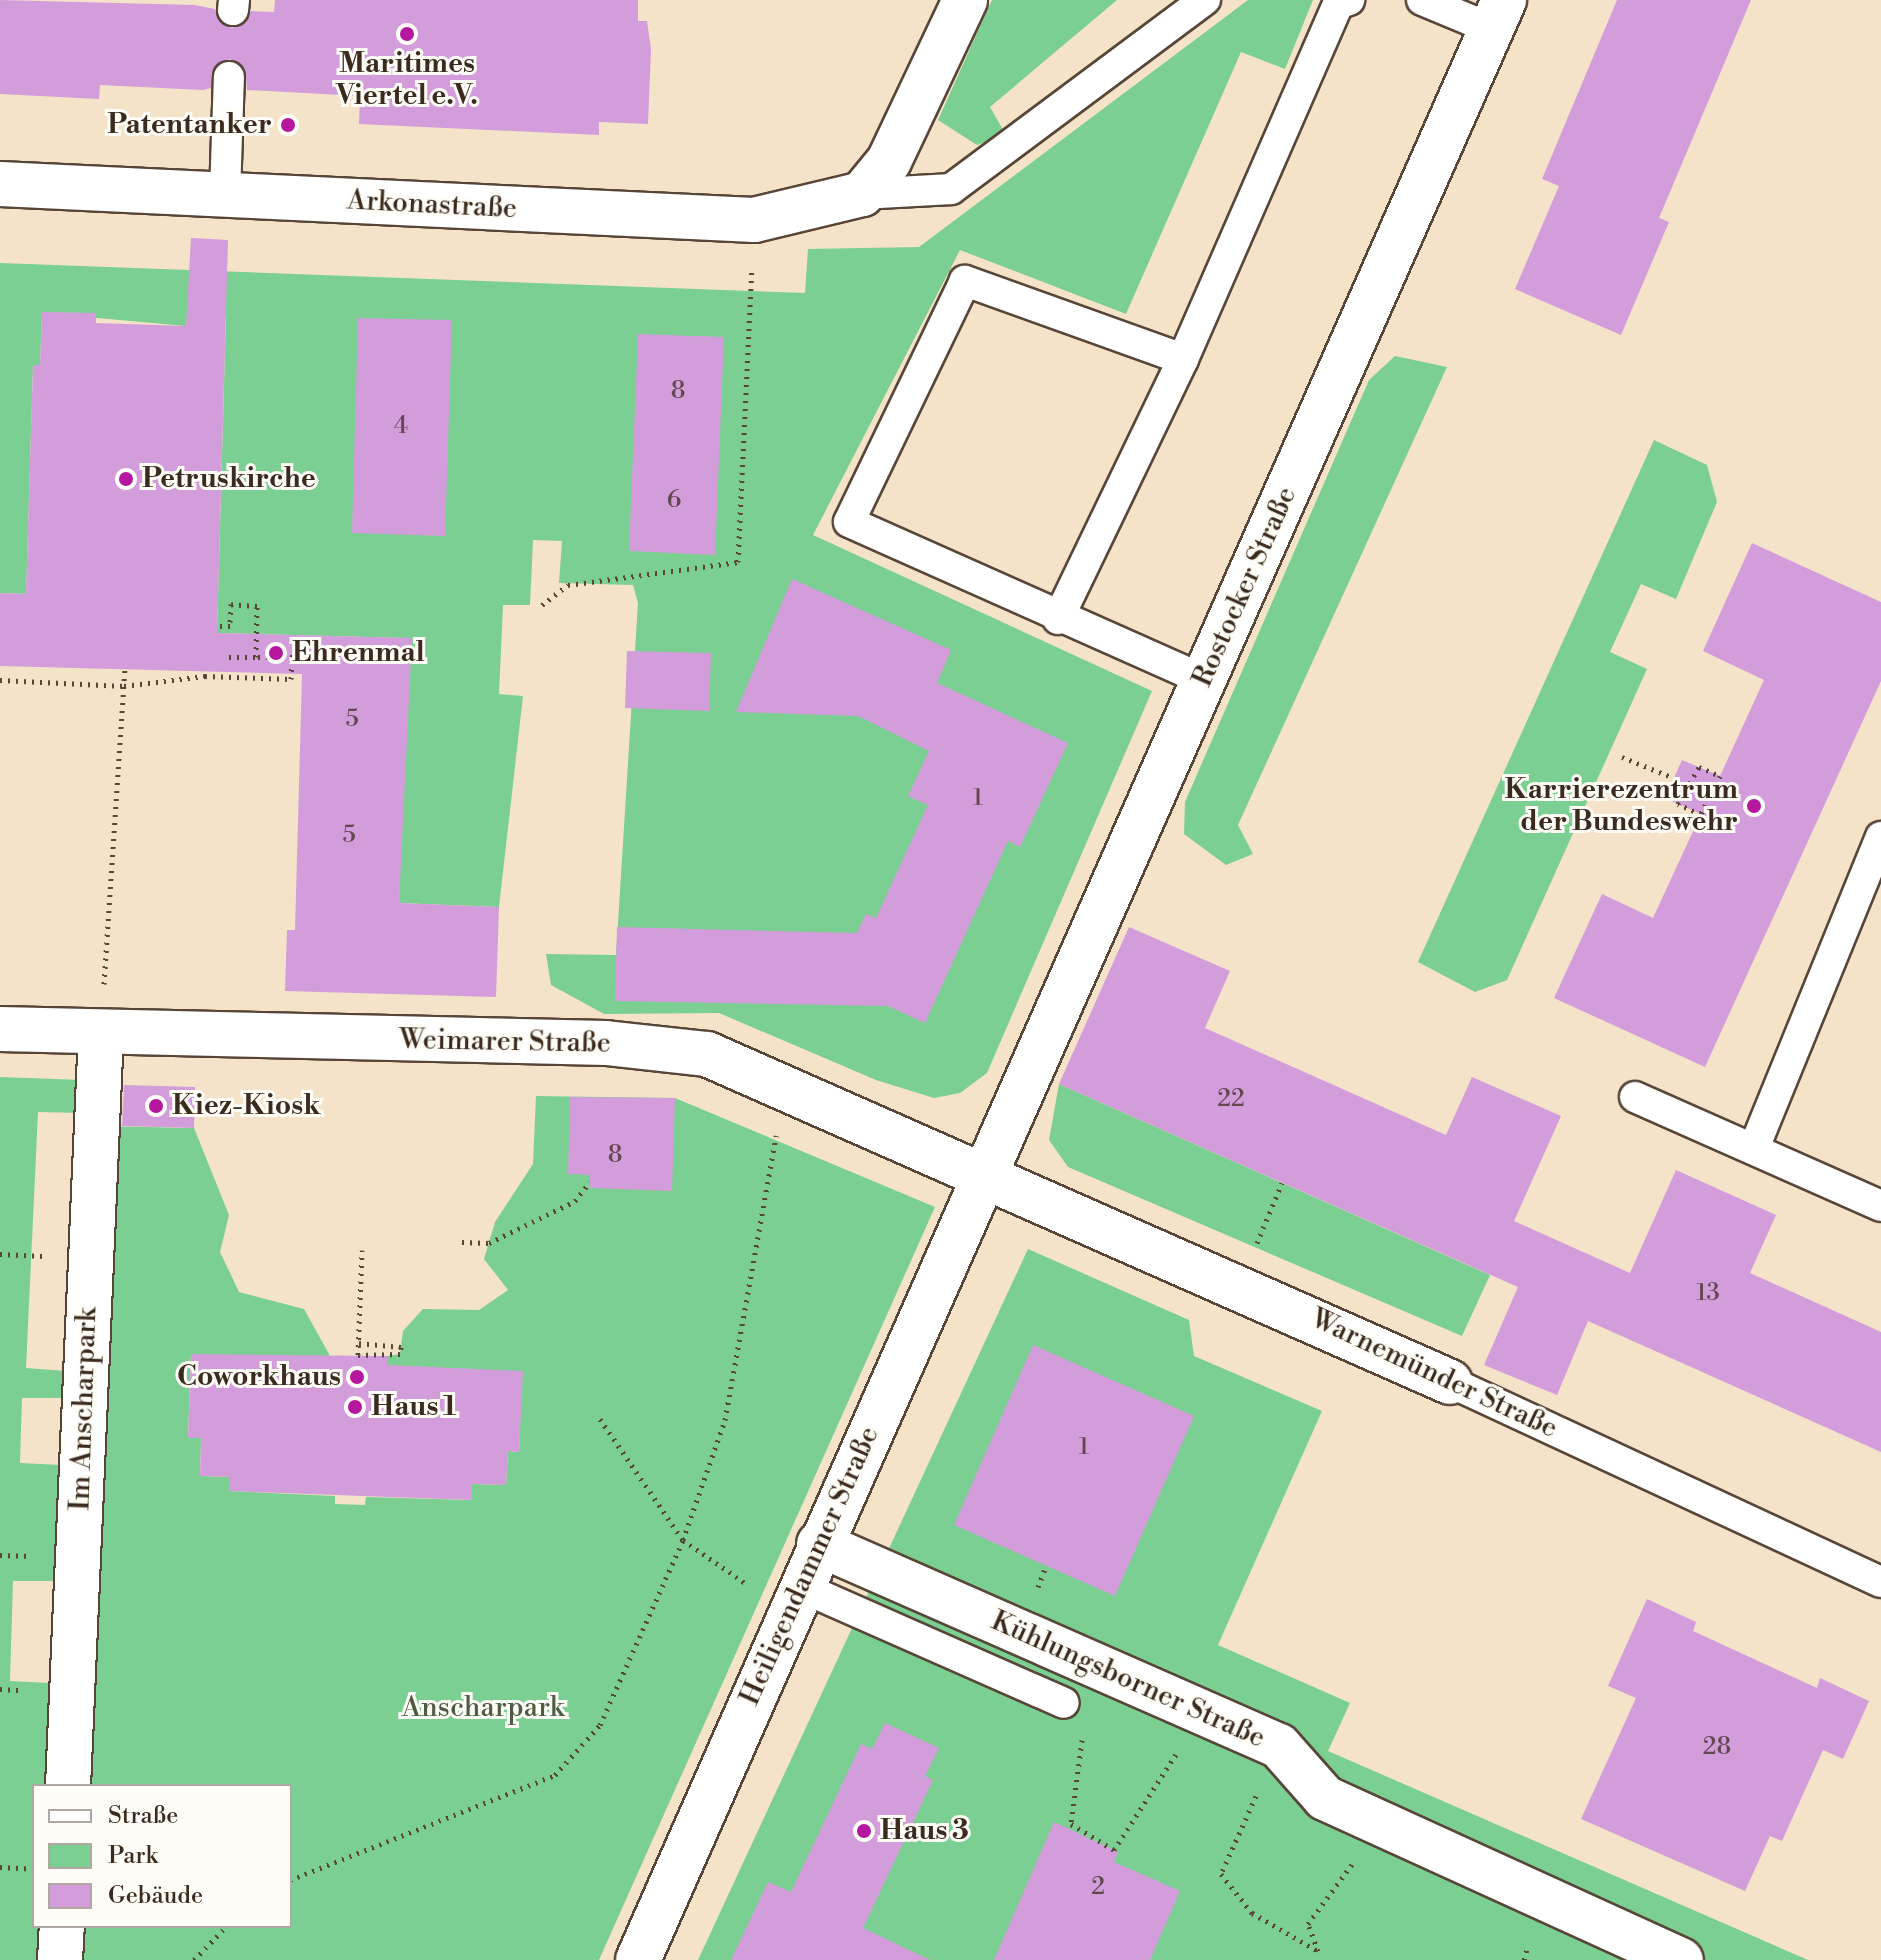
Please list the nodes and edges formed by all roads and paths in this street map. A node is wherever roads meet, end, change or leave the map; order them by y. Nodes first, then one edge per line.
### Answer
1 (965, 0) edge
2 (1205, 0) edge
3 (1349, 0) edge
4 (1422, 0) edge
5 (1498, 14) edge
6 (229, 77) dead end
7 (0, 184) edge
8 (862, 194) junction
9 (225, 195) junction
10 (754, 220) junction
11 (1183, 359) junction
12 (542, 605) dead end
13 (1058, 619) junction
14 (217, 626) dead end
15 (229, 657) dead end
16 (256, 657) junction
17 (125, 670) dead end
18 (0, 680) edge
19 (1204, 680) junction
20 (124, 686) junction
21 (1622, 757) dead end
22 (1699, 767) joint
23 (1674, 778) dead end
24 (1881, 837) edge
25 (106, 953) dead end
26 (0, 1029) edge
27 (101, 1033) junction
28 (794, 1090) junction
29 (1635, 1097) dead end
30 (1754, 1148) junction
31 (984, 1174) junction
32 (590, 1182) dead end
33 (1282, 1183) dead end
34 (1881, 1206) edge
35 (462, 1242) dead end
36 (362, 1250) dead end
37 (0, 1254) edge
38 (27, 1255) dead end
39 (1241, 1285) junction
40 (359, 1343) junction
41 (1450, 1382) joint
42 (600, 1419) dead end
43 (683, 1540) junction
44 (819, 1544) junction
45 (1881, 1582) edge
46 (795, 1600) junction
47 (1103, 1669) junction
48 (1064, 1703) dead end
49 (1203, 1713) junction
50 (1279, 1746) junction
51 (68, 1784) edge
52 (1382, 1824) junction
53 (0, 1867) edge
54 (32, 1869) edge
55 (292, 1879) edge
56 (62, 1928) edge
57 (225, 1928) edge
58 (60, 1960) edge
59 (194, 1960) edge
60 (638, 1960) edge
61 (1681, 1960) edge

1 - 8 street
2 - 8 lane
3 - 11 lane
4 - 5 lane
5 - 19 street, Rostocker Straße
6 - 9 lane
7 - 9 street, Arkonastraße
8 - 10 street, Arkonastraße
9 - 10 street, Arkonastraße
10 - 12 path
11 - 13 lane
11 - 13 lane
13 - 19 lane
14 - 16 path
15 - 16 path
16 - 20 path
17 - 20 path
18 - 20 path
19 - 31 street, Rostocker Straße
20 - 25 path
21 - 23 path
22 - 22 path
24 - 30 lane
26 - 27 street, Weimarer Straße
27 - 28 street, Weimarer Straße
27 - 51 street, Im Anscharpark
28 - 31 street, Weimarer Straße
28 - 43 path
29 - 30 lane
30 - 34 lane
31 - 39 street, Warnemünder Straße
31 - 44 street, Heiligendammer Straße
32 - 35 path
33 - 39 path
36 - 40 path
37 - 38 path
39 - 41 street, Warnemünder Straße
40 - 40 path
41 - 45 lane, Warnemünder Straße
42 - 43 path
43 - 46 path
43 - 55 path
44 - 46 street, Heiligendammer Straße
44 - 47 street, Kühlungsborner Straße
46 - 48 lane
46 - 60 street, Heiligendammer Straße
47 - 49 street, Kühlungsborner Straße
47 - 49 path
49 - 50 street, Kühlungsborner Straße
50 - 52 street, Kühlungsborner Straße
50 - 52 path
52 - 61 street, Kühlungsborner Straße
53 - 54 path
56 - 58 street
57 - 59 path

